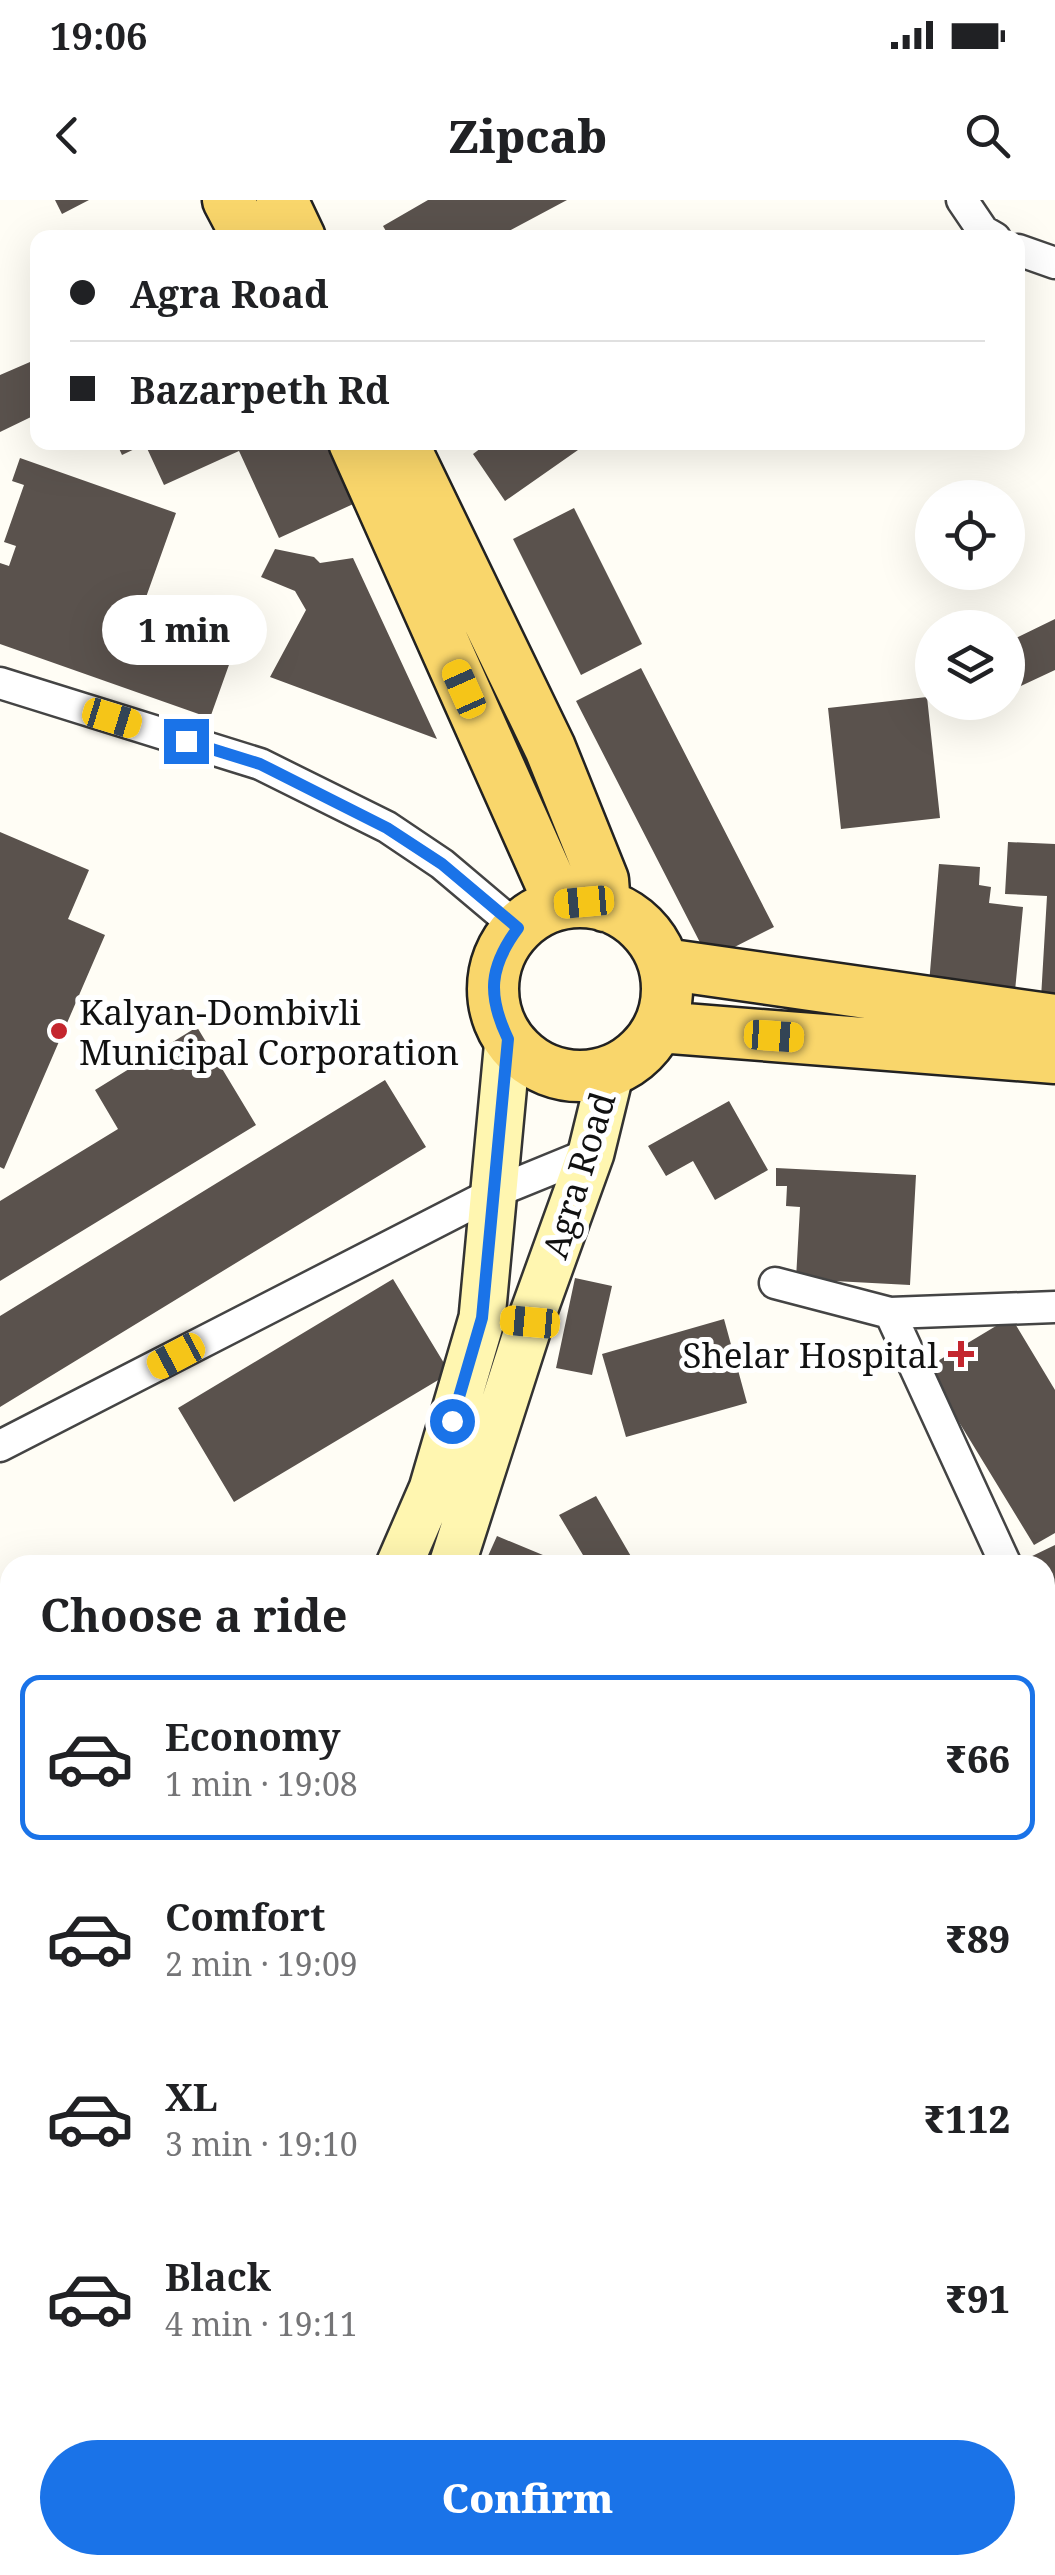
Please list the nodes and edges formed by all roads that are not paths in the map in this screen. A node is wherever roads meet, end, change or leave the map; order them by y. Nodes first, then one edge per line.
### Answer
1 (228, 200) edge
2 (282, 200) edge
3 (962, 200) edge
4 (244, 230) edge
5 (296, 230) edge
6 (982, 230) edge
7 (1025, 252) edge
8 (1055, 263) edge
9 (358, 450) edge
10 (406, 450) edge
11 (0, 684) edge
12 (561, 912) junction
13 (664, 964) junction
14 (1055, 1020) edge
15 (659, 1027) junction
16 (508, 1039) junction
17 (1055, 1058) edge
18 (610, 1071) junction
19 (591, 1153) junction
20 (493, 1193) junction
21 (776, 1283) dead end
22 (1055, 1307) edge
23 (890, 1312) junction
24 (482, 1318) junction
25 (530, 1322) junction
26 (0, 1446) edge
27 (404, 1555) edge
28 (455, 1555) edge
29 (1001, 1555) edge

1 - 4 main road
2 - 5 main road
3 - 6 street
7 - 8 street
9 - 12 main road
10 - 12 main road
11 - 12 street
12 - 13 main road
12 - 16 main road
13 - 14 main road
13 - 15 main road
15 - 17 main road
15 - 18 main road
16 - 18 main road
16 - 20 main road, Agra Road
18 - 19 main road, Agra Road
19 - 20 street
19 - 25 main road, Agra Road
20 - 24 main road, Agra Road
20 - 26 street
21 - 23 street
22 - 23 street
23 - 29 street
24 - 25 main road
24 - 27 main road, Agra Road
25 - 28 main road, Agra Road

